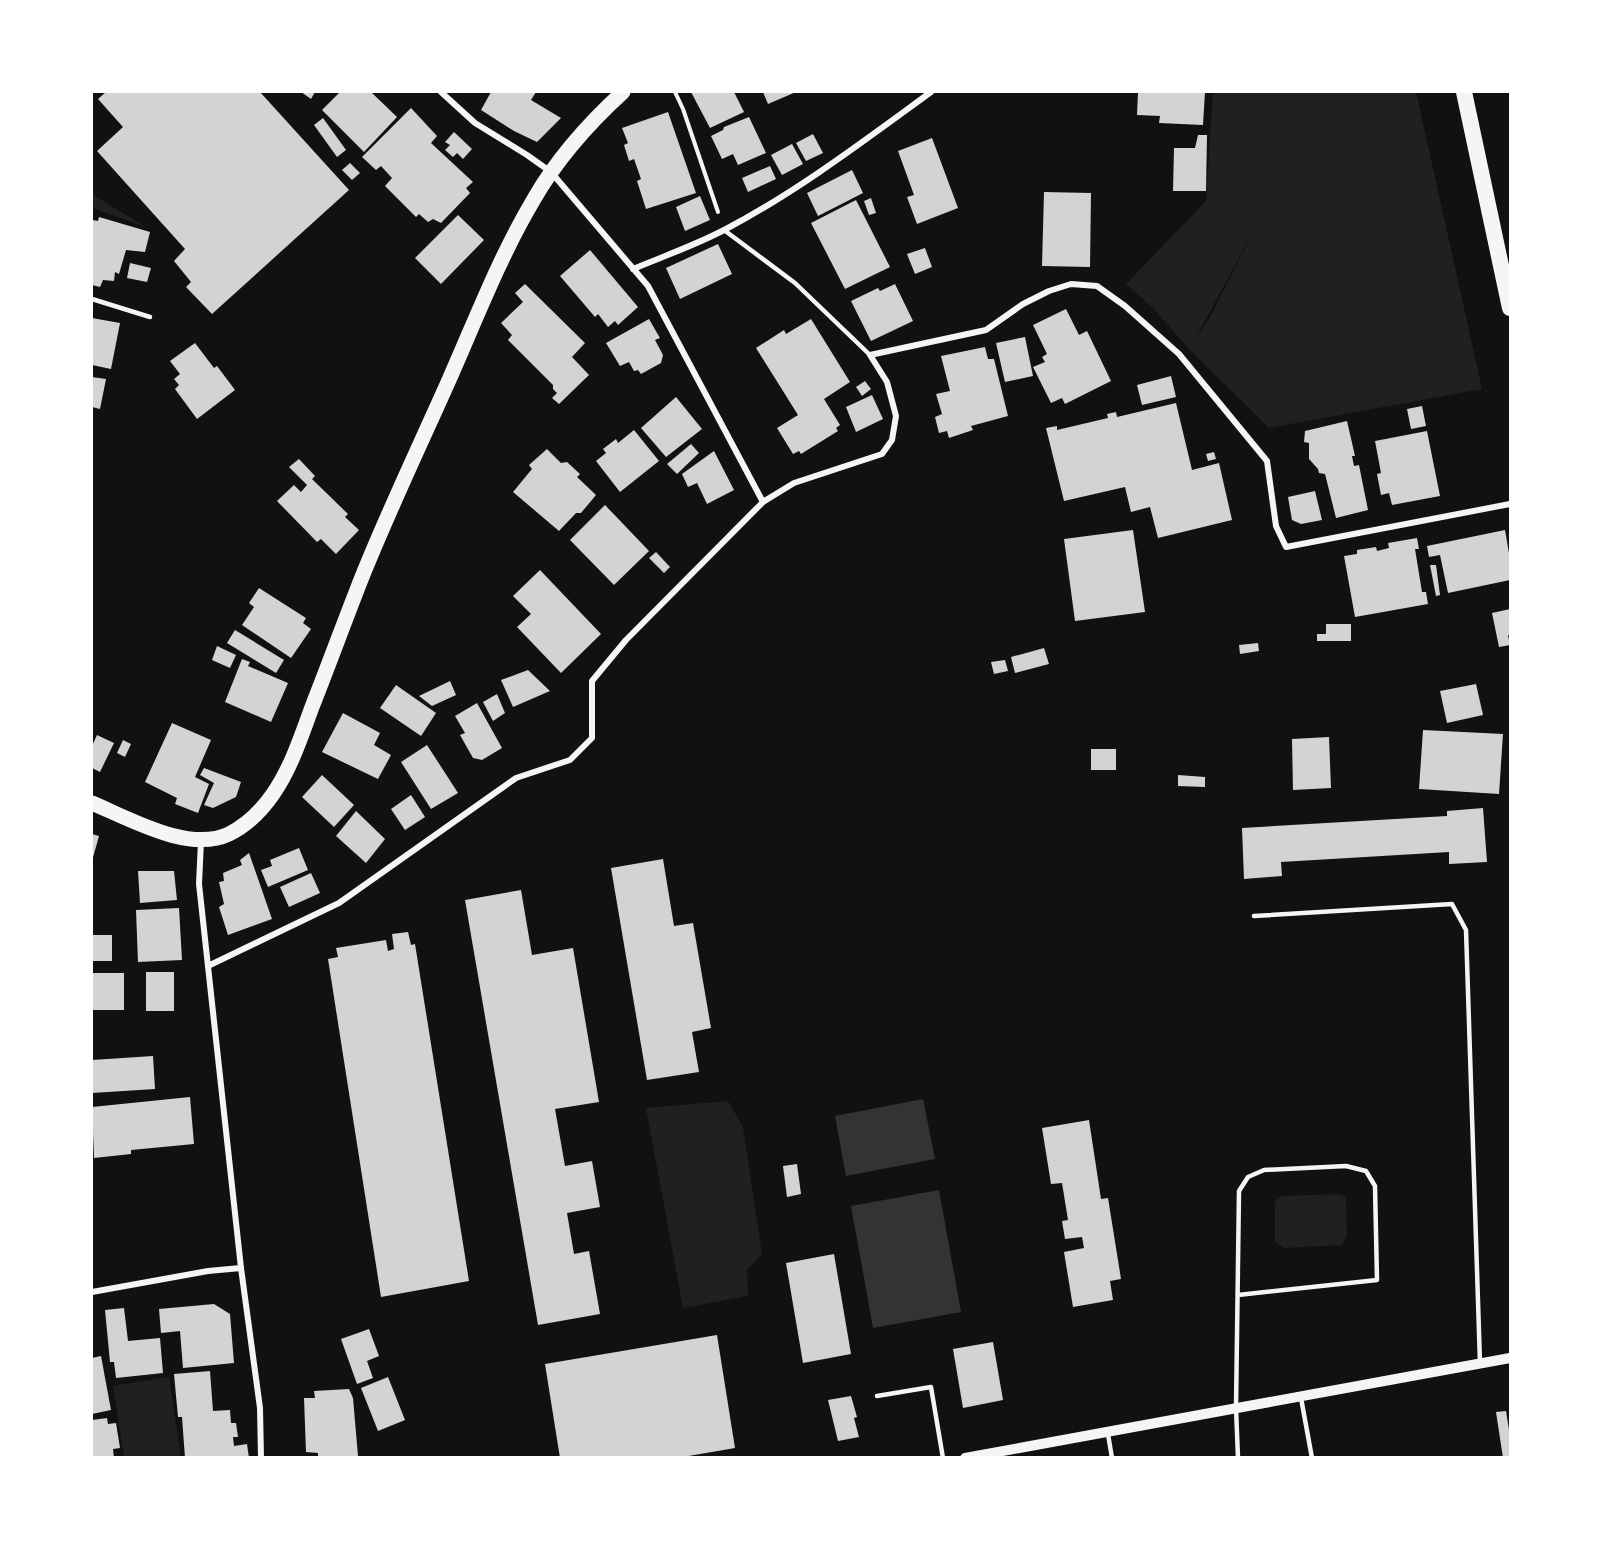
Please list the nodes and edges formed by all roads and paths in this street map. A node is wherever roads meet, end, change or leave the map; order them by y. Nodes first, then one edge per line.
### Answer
1 (441, 92) edge
2 (623, 92) edge
3 (675, 92) edge
4 (931, 92) edge
5 (1464, 92) edge
6 (551, 172) junction
7 (724, 230) junction
8 (633, 269) junction
9 (92, 299) edge
10 (1510, 308) edge
11 (150, 317) dead end
12 (870, 355) junction
13 (763, 502) junction
14 (1510, 504) edge
15 (92, 803) edge
16 (201, 840) junction
17 (1254, 916) dead end
18 (208, 966) junction
19 (241, 1268) junction
20 (92, 1292) edge
21 (1238, 1295) junction
22 (1510, 1358) edge
23 (1480, 1364) junction
24 (877, 1396) dead end
25 (1300, 1396) junction
26 (1236, 1408) junction
27 (1107, 1431) junction
28 (261, 1458) edge
29 (943, 1458) edge
30 (965, 1458) edge
31 (1112, 1458) edge
32 (1238, 1458) edge
33 (1312, 1458) edge

1 - 6 street
2 - 6 main road
3 - 7 path
4 - 7 street
5 - 10 highway
6 - 8 street
6 - 16 main road
7 - 8 street
7 - 12 lane
8 - 13 street
9 - 11 lane
12 - 13 street
12 - 14 street
13 - 18 street
15 - 16 main road
16 - 18 street
17 - 23 lane
18 - 19 street
19 - 20 street
19 - 28 street
21 - 21 lane
21 - 26 lane
22 - 23 street
23 - 25 street
24 - 29 lane
25 - 26 street
25 - 33 lane
26 - 27 street
26 - 32 lane
27 - 30 street
27 - 31 lane

